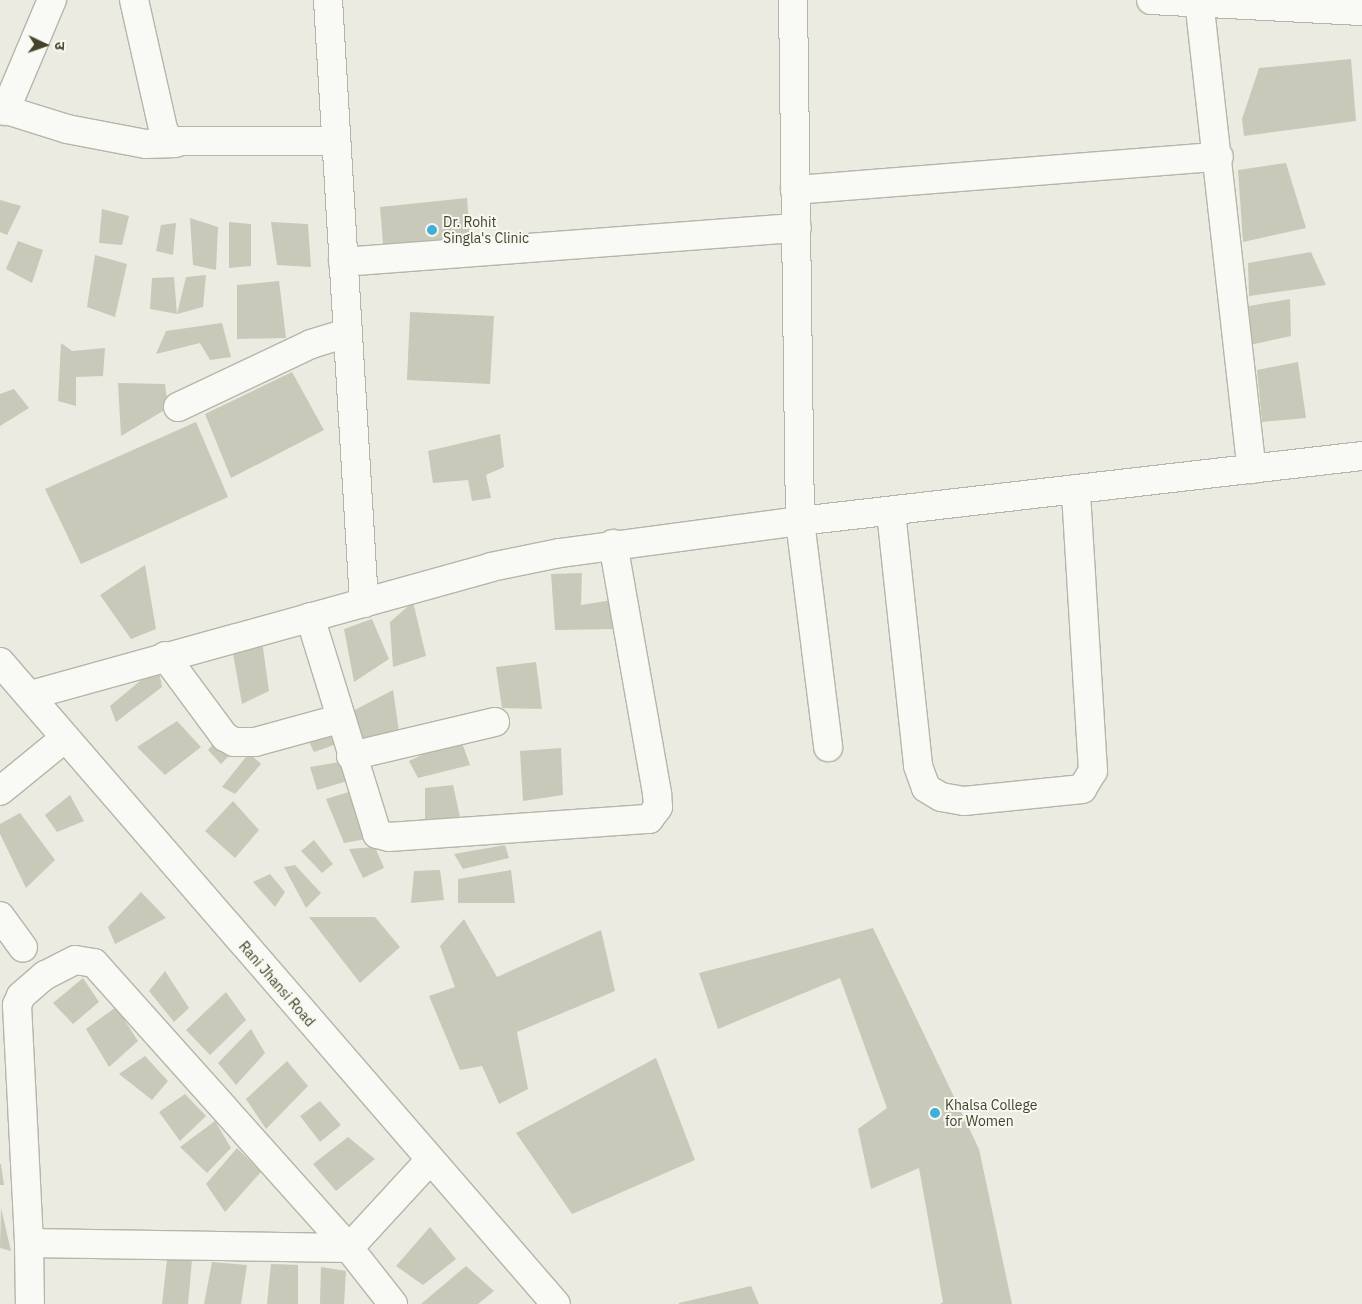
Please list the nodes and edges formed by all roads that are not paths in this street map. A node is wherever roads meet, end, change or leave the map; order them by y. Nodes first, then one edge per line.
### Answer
1 (52, 0) edge
2 (134, 0) edge
3 (328, 0) edge
4 (793, 0) edge
5 (1151, 0) edge
6 (1199, 3) edge
7 (1358, 7) edge
8 (3, 110) edge
9 (334, 141) junction
10 (176, 143) junction
11 (1219, 157) junction
12 (795, 190) junction
13 (797, 228) junction
14 (343, 262) junction
15 (347, 333) junction
16 (178, 407) dead end
17 (1359, 462) edge
18 (1252, 469) junction
19 (1076, 490) junction
20 (891, 512) junction
21 (800, 521) junction
22 (613, 544) junction
23 (364, 603) junction
24 (310, 617) junction
25 (165, 656) junction
26 (0, 662) edge
27 (31, 695) junction
28 (339, 719) junction
29 (495, 722) dead end
30 (65, 738) junction
31 (828, 747) dead end
32 (351, 756) junction
33 (0, 791) edge
34 (0, 916) edge
35 (23, 948) dead end
36 (430, 1160) junction
37 (29, 1243) junction
38 (348, 1248) junction
39 (30, 1304) edge
40 (393, 1304) edge
41 (556, 1304) edge

1 - 8 street
2 - 10 street
3 - 9 street
4 - 12 street
5 - 6 street
6 - 7 street
6 - 11 street
8 - 10 street
9 - 10 street
9 - 14 street
11 - 12 street
11 - 18 street
12 - 13 street
13 - 14 street
13 - 21 street
14 - 15 street
15 - 16 street
15 - 23 street
17 - 18 street
18 - 19 street
19 - 20 street
19 - 20 street
20 - 21 street
21 - 22 street
21 - 31 street
22 - 23 street
22 - 32 street
23 - 24 street
24 - 25 street
24 - 28 street
25 - 27 street
25 - 28 street
26 - 27 street, Rani Jhansi Road
27 - 30 street, Rani Jhansi Road
28 - 32 street
29 - 32 street
30 - 33 street
30 - 36 street, Rani Jhansi Road
34 - 35 street
36 - 38 street
36 - 41 street, Rani Jhansi Road
37 - 38 street
37 - 38 street
37 - 39 street
38 - 40 street

